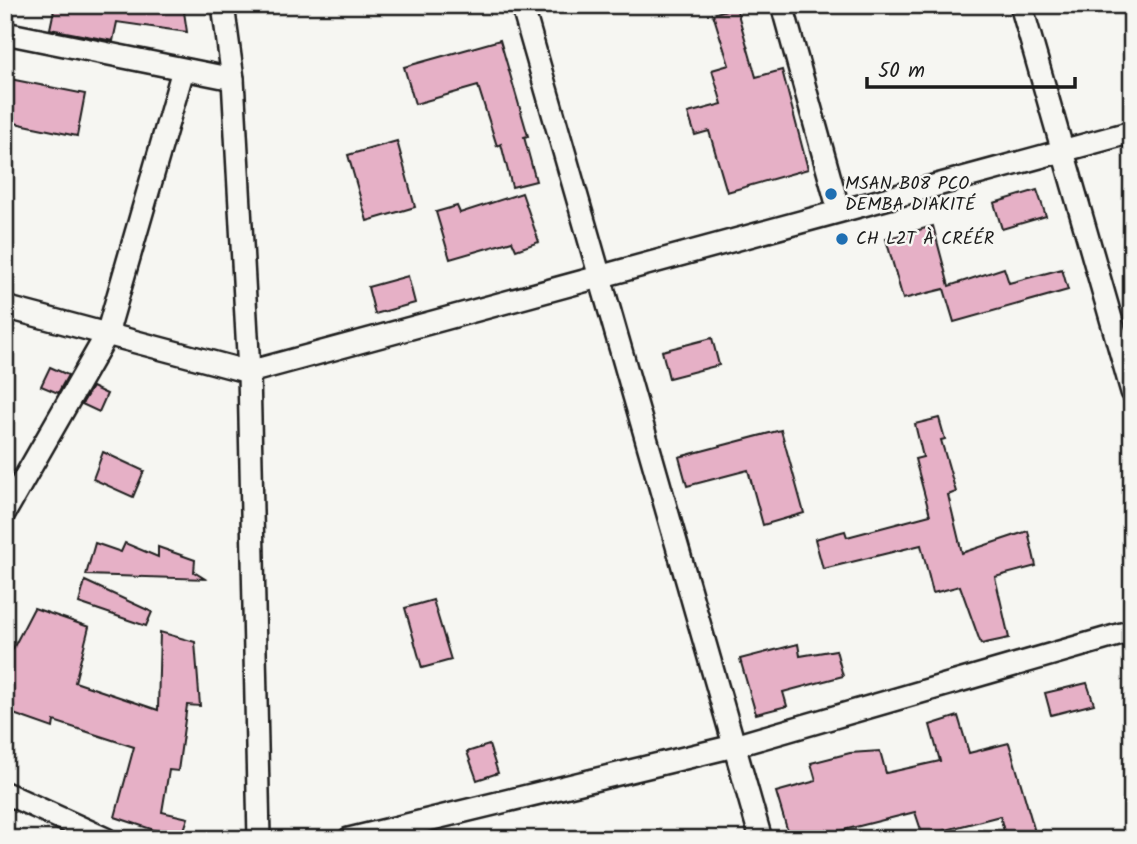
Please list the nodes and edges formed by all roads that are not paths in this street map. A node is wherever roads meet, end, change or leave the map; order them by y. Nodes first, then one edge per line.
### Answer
1 (223, 5) edge
2 (522, 5) edge
3 (782, 5) edge
4 (1021, 5) edge
5 (5, 33) edge
6 (183, 70) junction
7 (233, 79) junction
8 (1132, 132) edge
9 (1063, 150) junction
10 (839, 211) junction
11 (600, 276) junction
12 (5, 307) edge
13 (107, 334) junction
14 (249, 372) junction
15 (1132, 392) edge
16 (5, 512) edge
17 (1132, 631) edge
18 (734, 746) junction
19 (5, 793) edge
20 (106, 839) edge
21 (259, 839) edge
22 (349, 839) edge
23 (761, 839) edge

1 - 7 street
2 - 11 street
3 - 10 street
4 - 9 street
5 - 6 street
6 - 7 street
6 - 13 street
7 - 14 street
8 - 9 street
9 - 10 street
9 - 15 street
10 - 11 street
11 - 14 street
11 - 18 street
12 - 13 street
13 - 14 street
13 - 16 street
14 - 21 street
17 - 18 street
18 - 22 street
18 - 23 street
19 - 20 street

